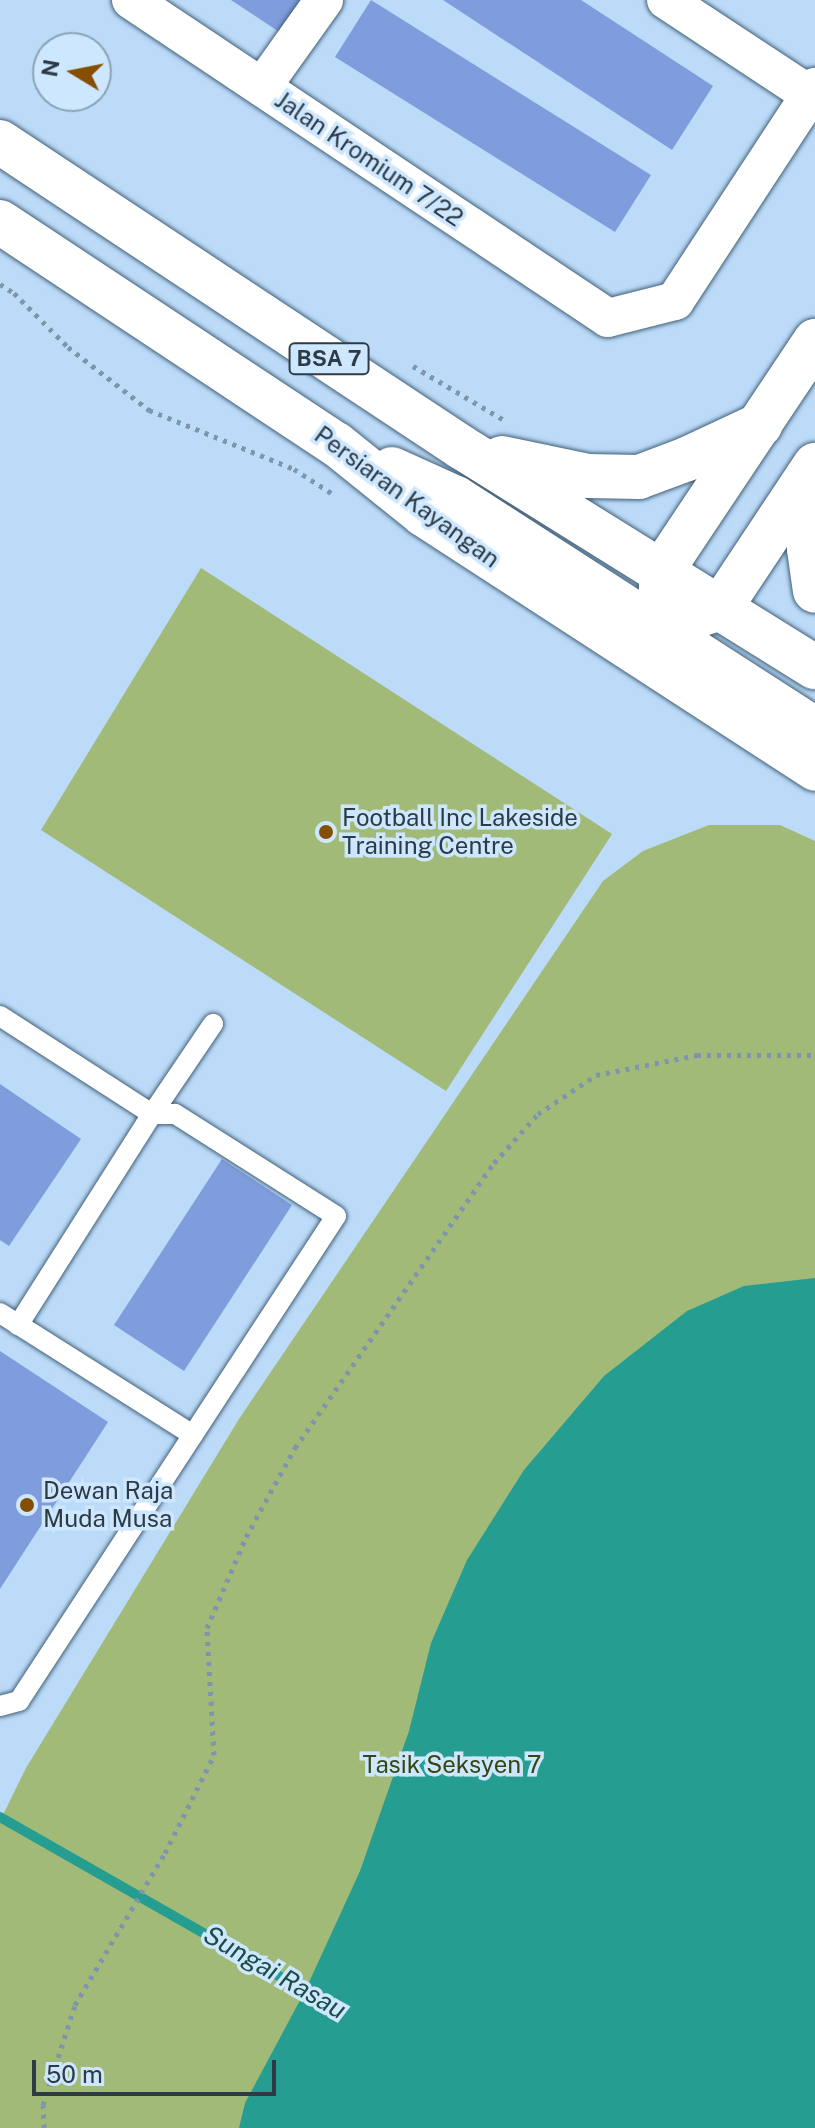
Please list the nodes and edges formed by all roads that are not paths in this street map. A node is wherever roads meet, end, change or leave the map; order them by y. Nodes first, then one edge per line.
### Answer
1 (131, 0) edge
2 (324, 0) edge
3 (666, 0) edge
4 (262, 87) junction
5 (812, 91) edge
6 (0, 142) edge
7 (0, 222) edge
8 (815, 341) edge
9 (762, 424) junction
10 (336, 444) junction
11 (461, 447) junction
12 (815, 465) edge
13 (815, 510) edge
14 (661, 572) junction
15 (815, 591) edge
16 (720, 608) junction
17 (661, 629) junction
18 (815, 667) edge
19 (815, 729) edge
20 (815, 769) edge
21 (0, 1016) edge
22 (213, 1024) dead end
23 (152, 1114) junction
24 (0, 1313) edge
25 (18, 1325) junction
26 (193, 1435) junction
27 (0, 1706) edge

1 - 4 street, Jalan Kromium 7/22
2 - 4 street
3 - 5 street
4 - 5 street, Jalan Kromium 7/22
6 - 11 main road, BSA 7
7 - 10 main road, Persiaran Kayangan / BSA 7
8 - 9 main road
9 - 11 main road
9 - 14 main road
10 - 17 main road
10 - 20 main road, Persiaran Kayangan / BSA 7
11 - 14 main road, BSA 7
12 - 16 main road
13 - 15 main road
14 - 16 main road, BSA 7
14 - 17 main road
16 - 17 main road
16 - 18 main road, BSA 7
17 - 19 main road
21 - 23 lane
22 - 23 lane
23 - 25 lane
23 - 26 lane
24 - 25 lane
25 - 26 lane
26 - 27 lane

